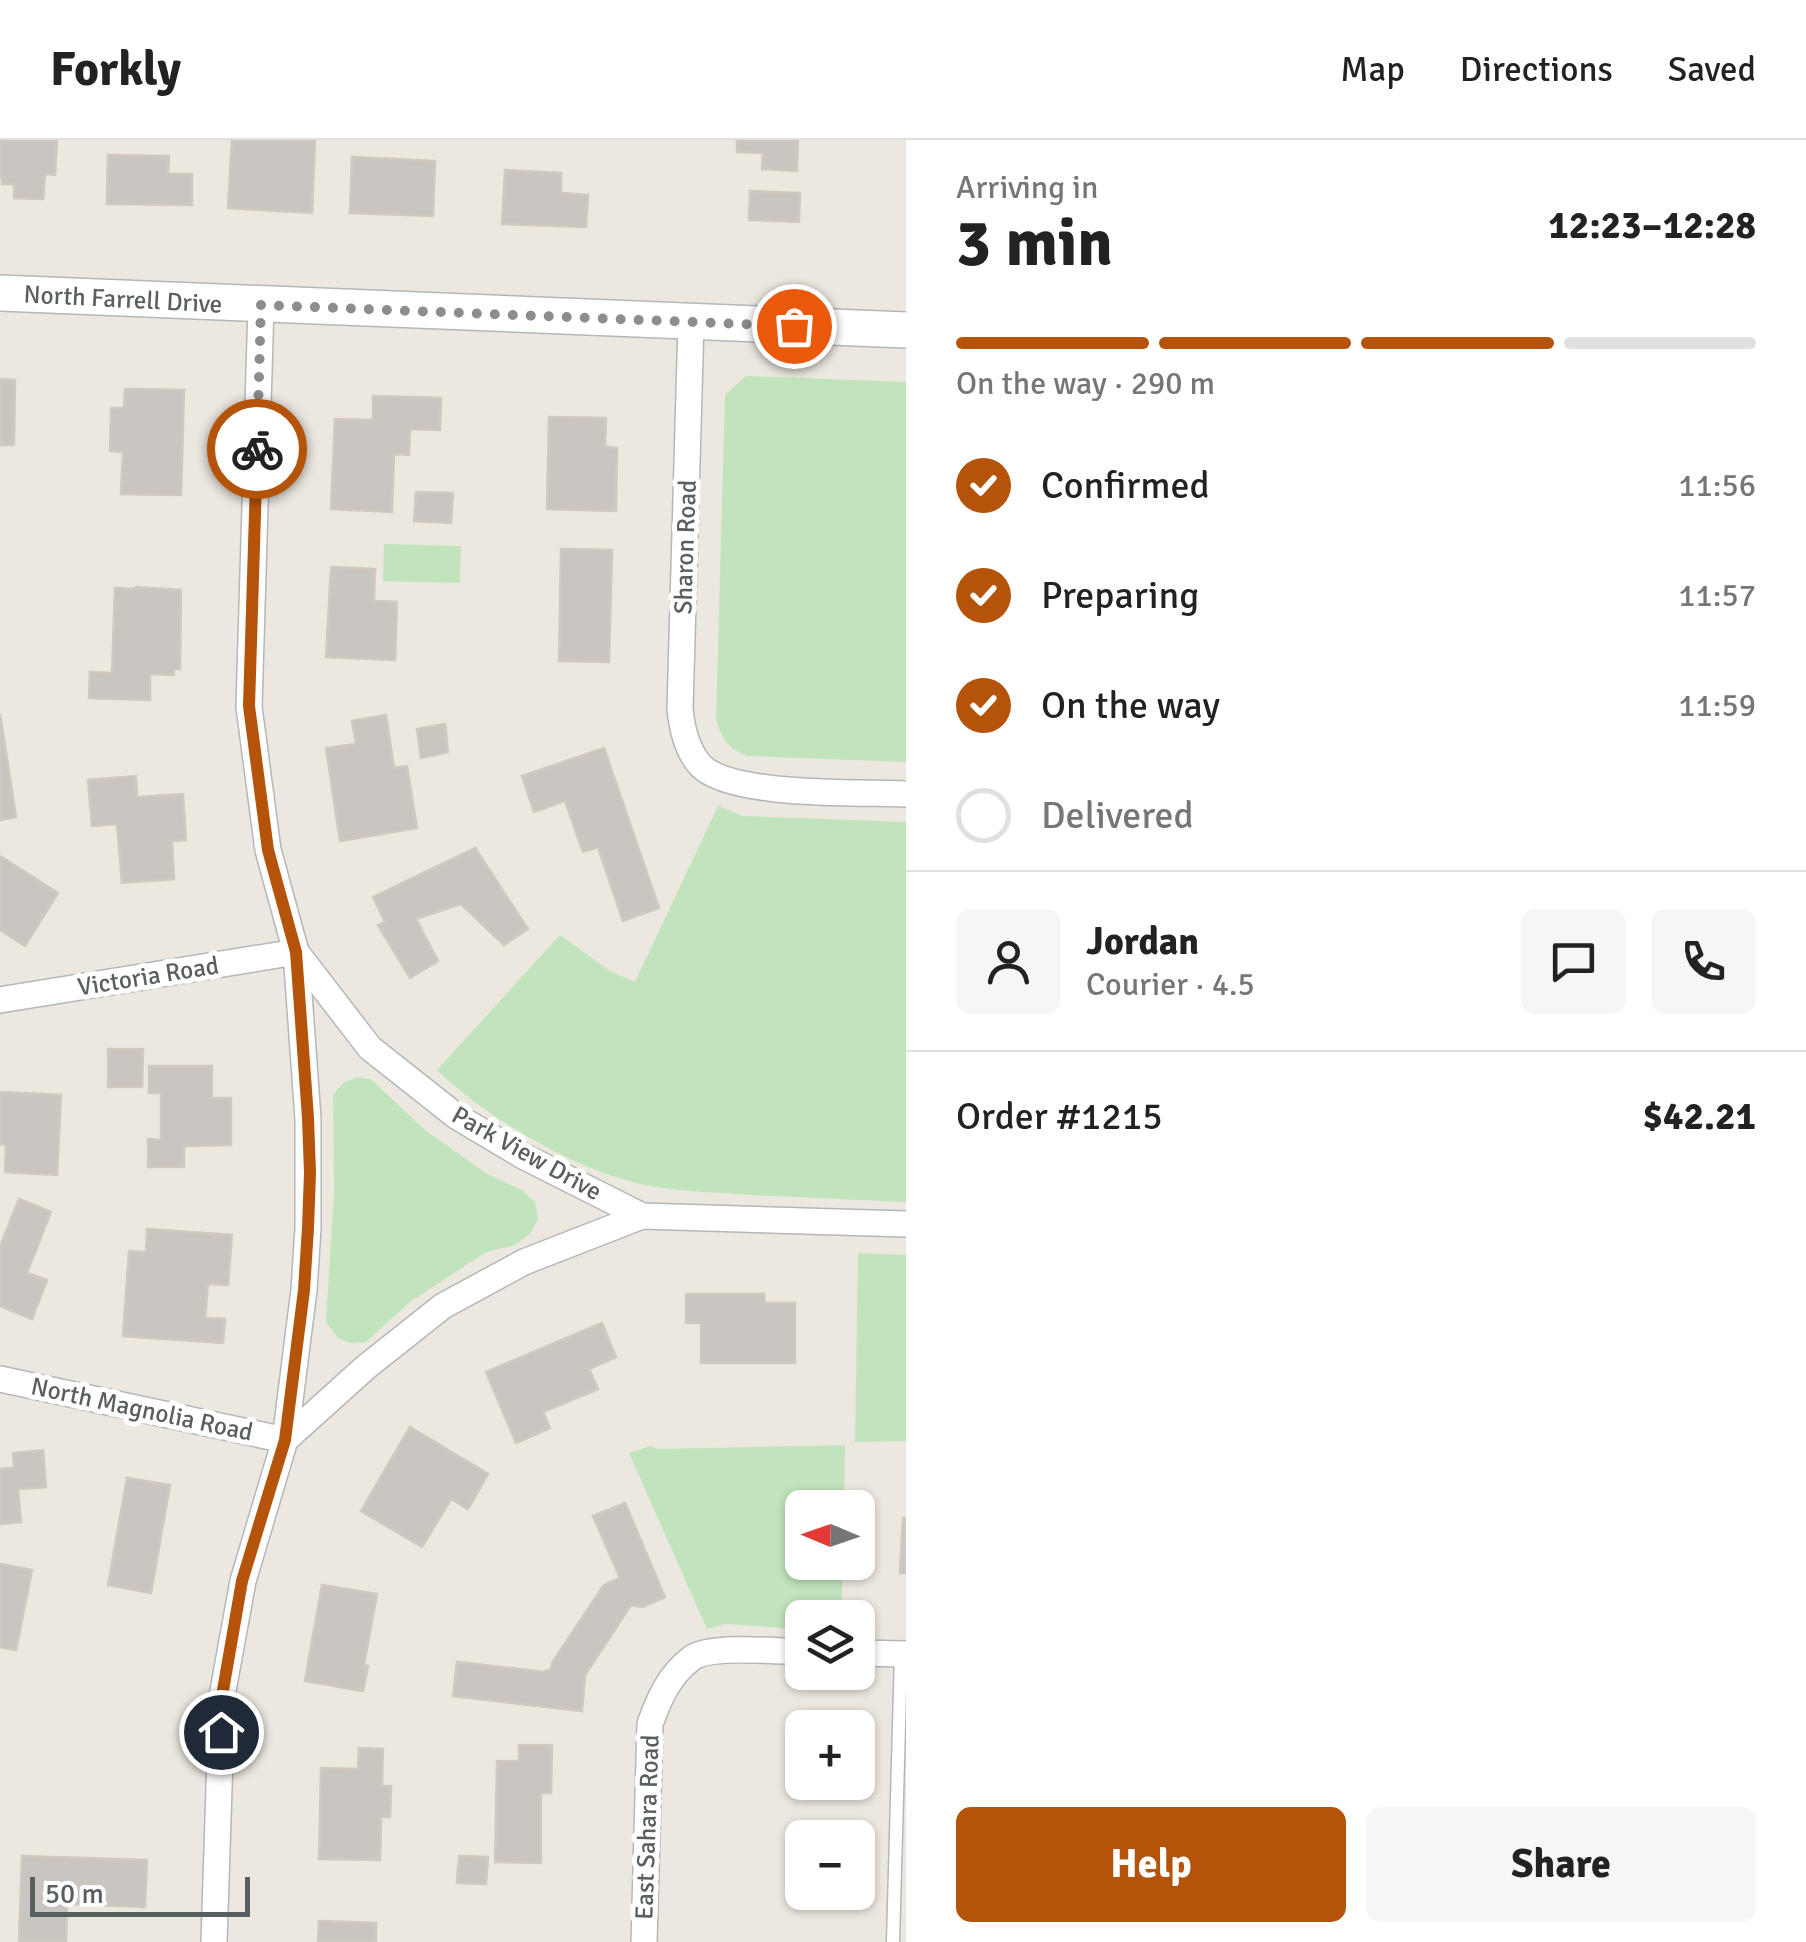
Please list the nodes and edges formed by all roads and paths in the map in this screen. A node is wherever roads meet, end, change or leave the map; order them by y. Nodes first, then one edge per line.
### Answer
1 (0, 294) edge
2 (261, 305) junction
3 (691, 322) junction
4 (906, 330) edge
5 (906, 794) edge
6 (296, 952) junction
7 (0, 1000) edge
8 (642, 1216) junction
9 (906, 1224) edge
10 (0, 1379) edge
11 (285, 1440) junction
12 (785, 1652) edge
13 (875, 1653) edge
14 (903, 1654) edge
15 (214, 1942) edge
16 (644, 1942) edge
17 (893, 1942) edge

1 - 2 street, North Farrell Drive
2 - 3 street, North Farrell Drive
2 - 6 street
3 - 4 street, North Farrell Drive
3 - 5 street, Sharon Road
6 - 7 street, Victoria Road
6 - 8 street, Park View Drive
6 - 11 street
8 - 9 street, Park View Drive
8 - 11 street, Park View Drive
10 - 11 street, North Magnolia Road
11 - 15 street
12 - 16 street, East Sahara Road
13 - 14 street
14 - 17 lane

